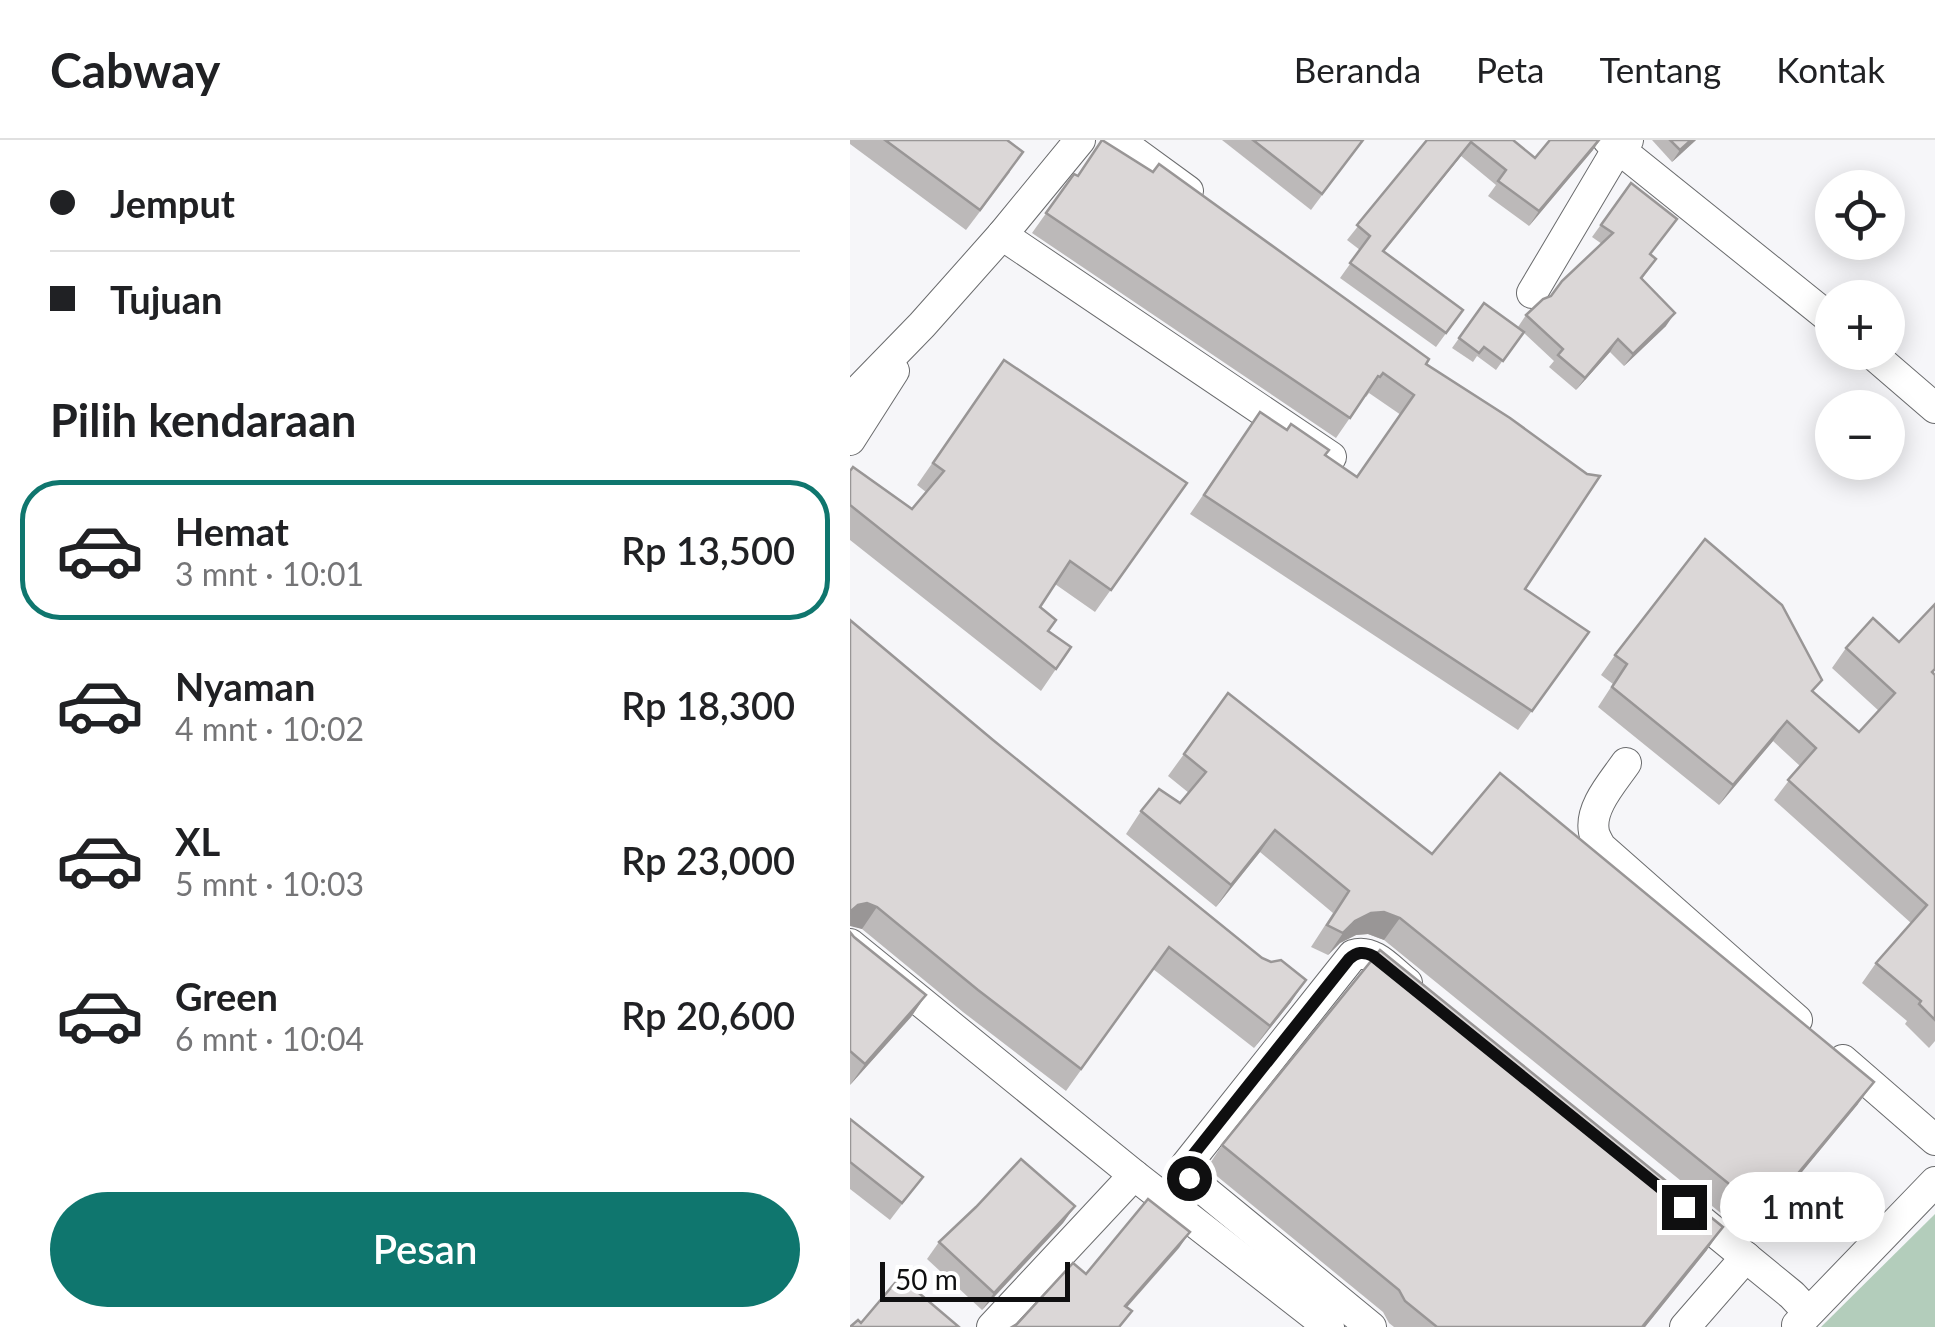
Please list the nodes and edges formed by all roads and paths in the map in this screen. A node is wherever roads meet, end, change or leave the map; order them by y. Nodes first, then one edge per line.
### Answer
1 (1080, 140) edge
2 (1118, 140) edge
3 (1618, 143) edge
4 (1214, 210) edge
5 (1002, 235) junction
6 (1532, 293) dead end
7 (1815, 306) edge
8 (922, 325) junction
9 (1891, 370) edge
10 (856, 383) edge
11 (1935, 408) edge
12 (850, 440) edge
13 (1331, 457) edge
14 (1626, 764) dead end
15 (850, 944) edge
16 (1435, 1006) edge
17 (1935, 1140) edge
18 (1134, 1175) junction
19 (1935, 1182) edge
20 (1668, 1194) edge
21 (1746, 1257) junction
22 (1802, 1320) edge
23 (992, 1327) edge
24 (1329, 1327) edge
25 (1371, 1327) edge
26 (1686, 1327) edge

1 - 5 street
2 - 4 street
3 - 6 street
3 - 7 street
5 - 8 street
5 - 13 street
8 - 10 street
8 - 12 street
9 - 11 street
14 - 17 street
15 - 18 street
16 - 25 street
18 - 23 street
18 - 24 street
19 - 22 street
20 - 21 street
21 - 22 street
21 - 26 street

